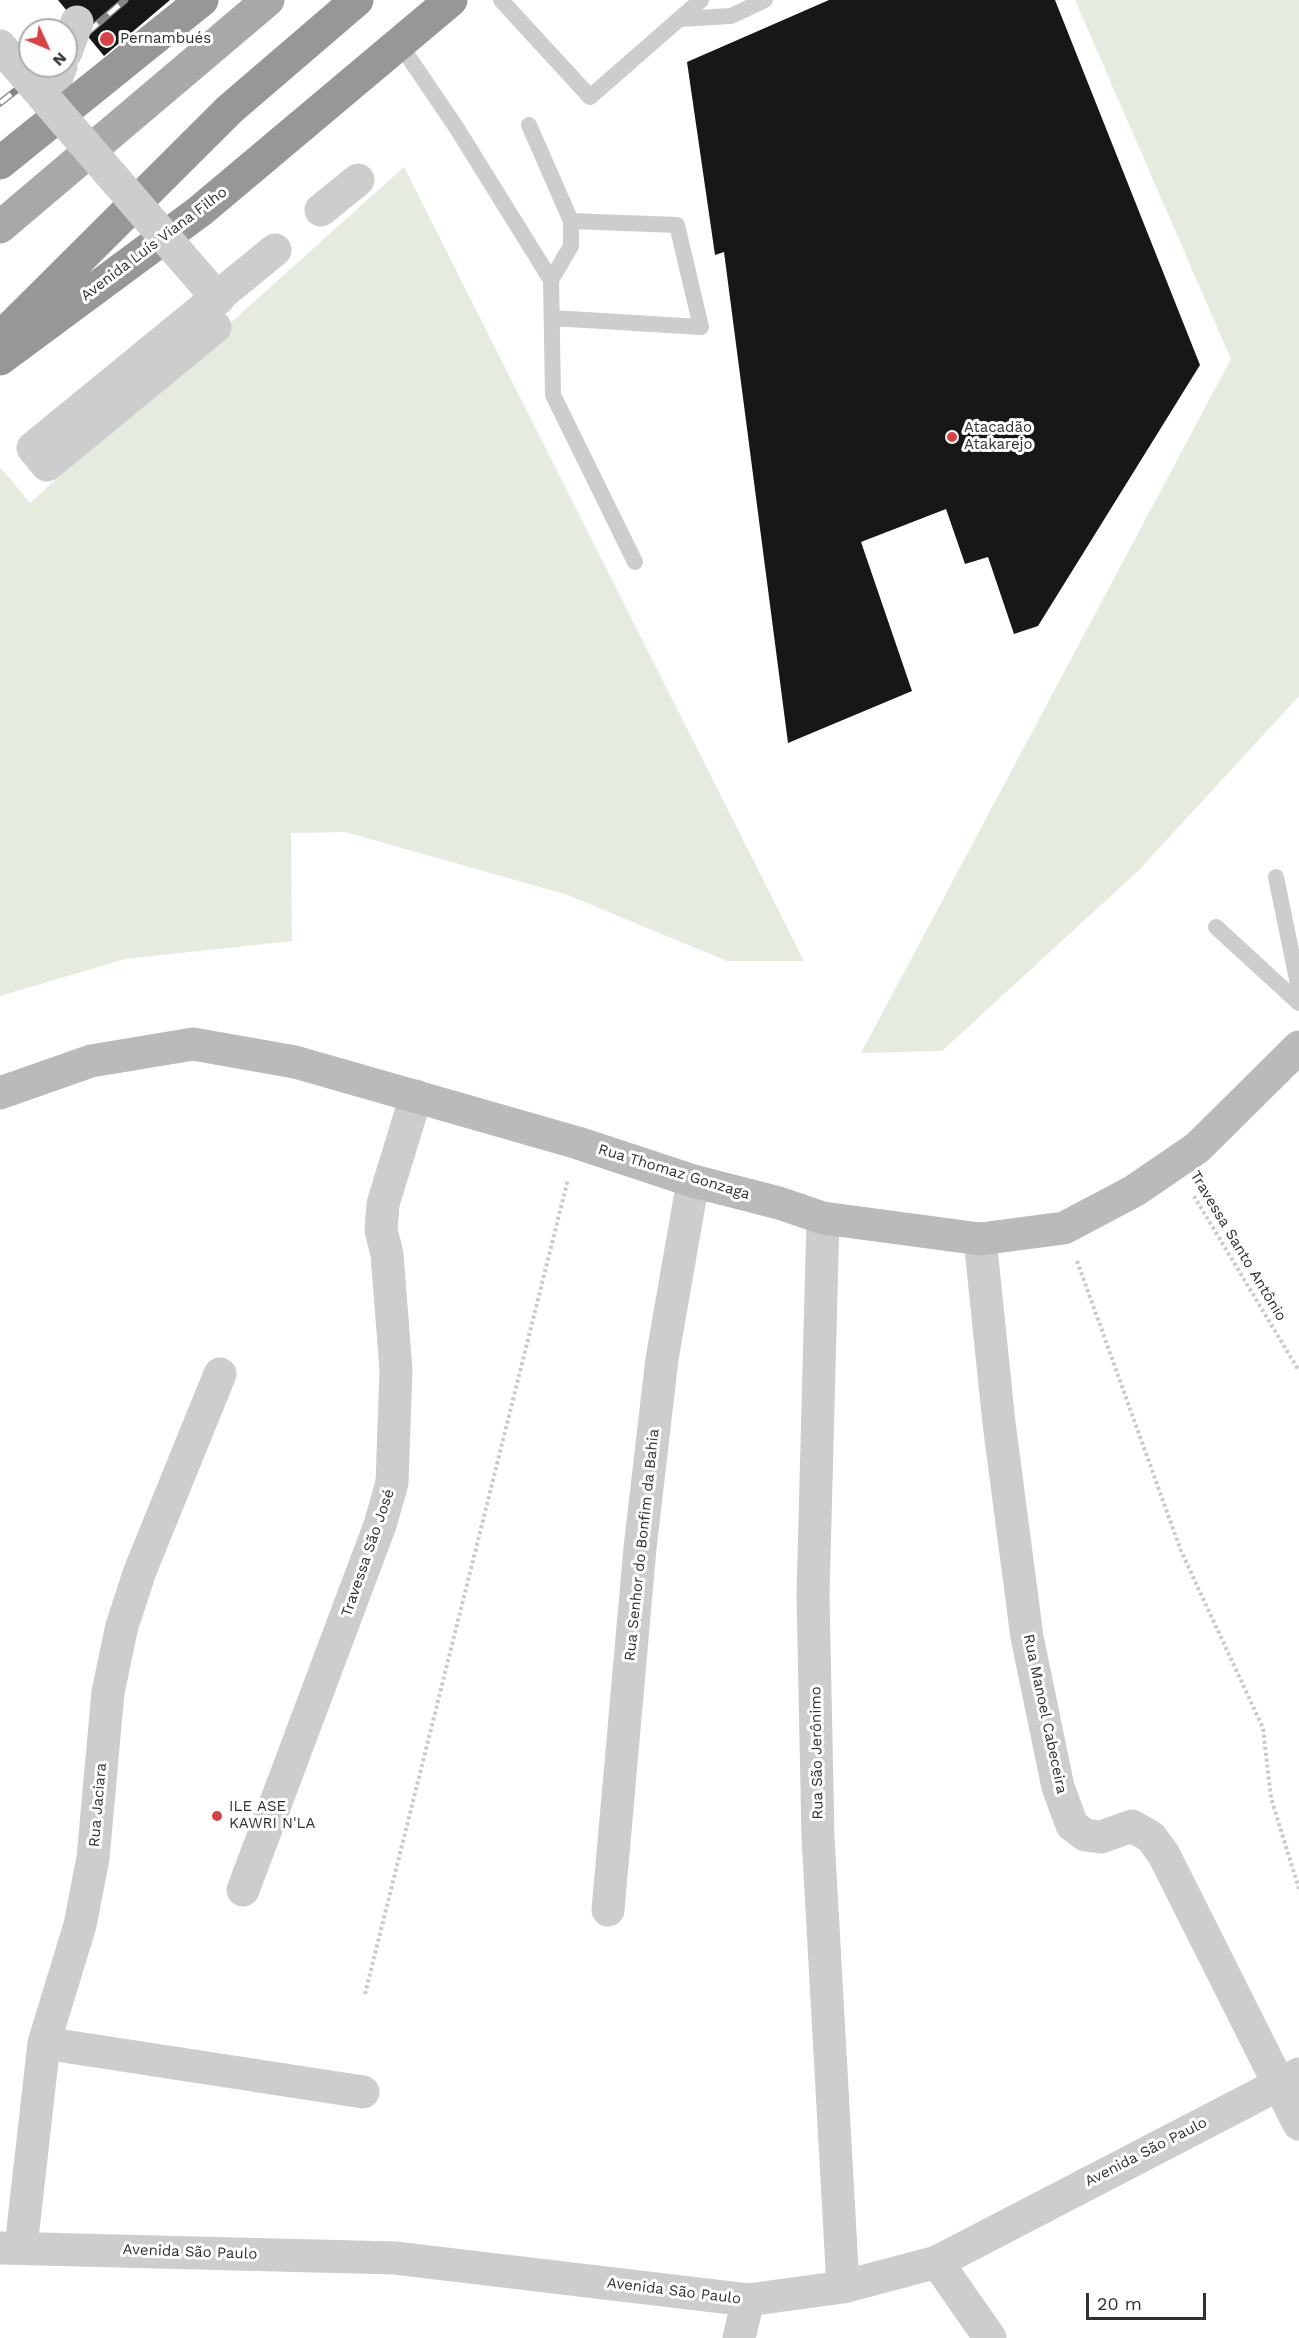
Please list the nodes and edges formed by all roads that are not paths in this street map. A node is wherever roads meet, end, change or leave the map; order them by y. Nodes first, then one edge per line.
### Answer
1 (202, 0) edge
2 (268, 0) edge
3 (357, 0) edge
4 (451, 0) edge
5 (501, 0) edge
6 (701, 0) edge
7 (765, 0) edge
8 (680, 19) junction
9 (399, 44) junction
10 (0, 46) edge
11 (57, 78) edge
12 (48, 102) junction
13 (529, 125) dead end
14 (0, 163) edge
15 (358, 180) dead end
16 (321, 210) dead end
17 (571, 221) junction
18 (0, 227) edge
19 (275, 250) dead end
20 (551, 280) junction
21 (218, 299) junction
22 (552, 318) junction
23 (0, 338) edge
24 (0, 359) edge
25 (58, 436) dead end
26 (635, 562) dead end
27 (1276, 877) dead end
28 (1216, 927) dead end
29 (1299, 989) edge
30 (1299, 1003) edge
31 (1299, 1047) edge
32 (0, 1093) edge
33 (416, 1096) junction
34 (693, 1181) junction
35 (823, 1218) junction
36 (980, 1239) junction
37 (220, 1374) dead end
38 (243, 1890) dead end
39 (608, 1910) dead end
40 (44, 2043) junction
41 (1289, 2079) edge
42 (363, 2092) dead end
43 (1299, 2124) edge
44 (10, 2248) edge
45 (937, 2262) junction
46 (843, 2287) junction
47 (748, 2300) junction
48 (739, 2338) edge
49 (990, 2338) edge

1 - 14 highway
2 - 18 main road
3 - 23 highway
4 - 9 highway, Avenida Luís Viana Filho
5 - 8 lane
6 - 8 lane
7 - 8 lane
9 - 20 lane
9 - 24 highway, Avenida Luís Viana Filho
10 - 12 street, bridge
11 - 12 street
12 - 21 street, bridge
13 - 17 lane
15 - 16 street
17 - 20 lane
17 - 22 lane
19 - 21 street
20 - 22 lane
21 - 25 street
22 - 26 lane
27 - 29 lane
28 - 30 lane
31 - 36 main road, Rua Thomaz Gonzaga
32 - 33 main road, Rua Thomaz Gonzaga
33 - 34 main road, Rua Thomaz Gonzaga
33 - 38 street, Travessa São José
34 - 35 main road, Rua Thomaz Gonzaga
34 - 39 street, Rua Senhor do Bonfim da Bahia
35 - 36 main road, Rua Thomaz Gonzaga
35 - 46 street, Rua São Jerônimo
36 - 41 street, Rua Manoel Cabeceira
37 - 40 street, Rua Jaciara
40 - 42 street
40 - 44 street, Rua Jaciara
41 - 43 street, Rua Manoel Cabeceira
41 - 45 street, Avenida São Paulo
44 - 47 street, Avenida São Paulo
45 - 46 street, Avenida São Paulo
45 - 49 street
46 - 47 street, Avenida São Paulo
47 - 48 street

